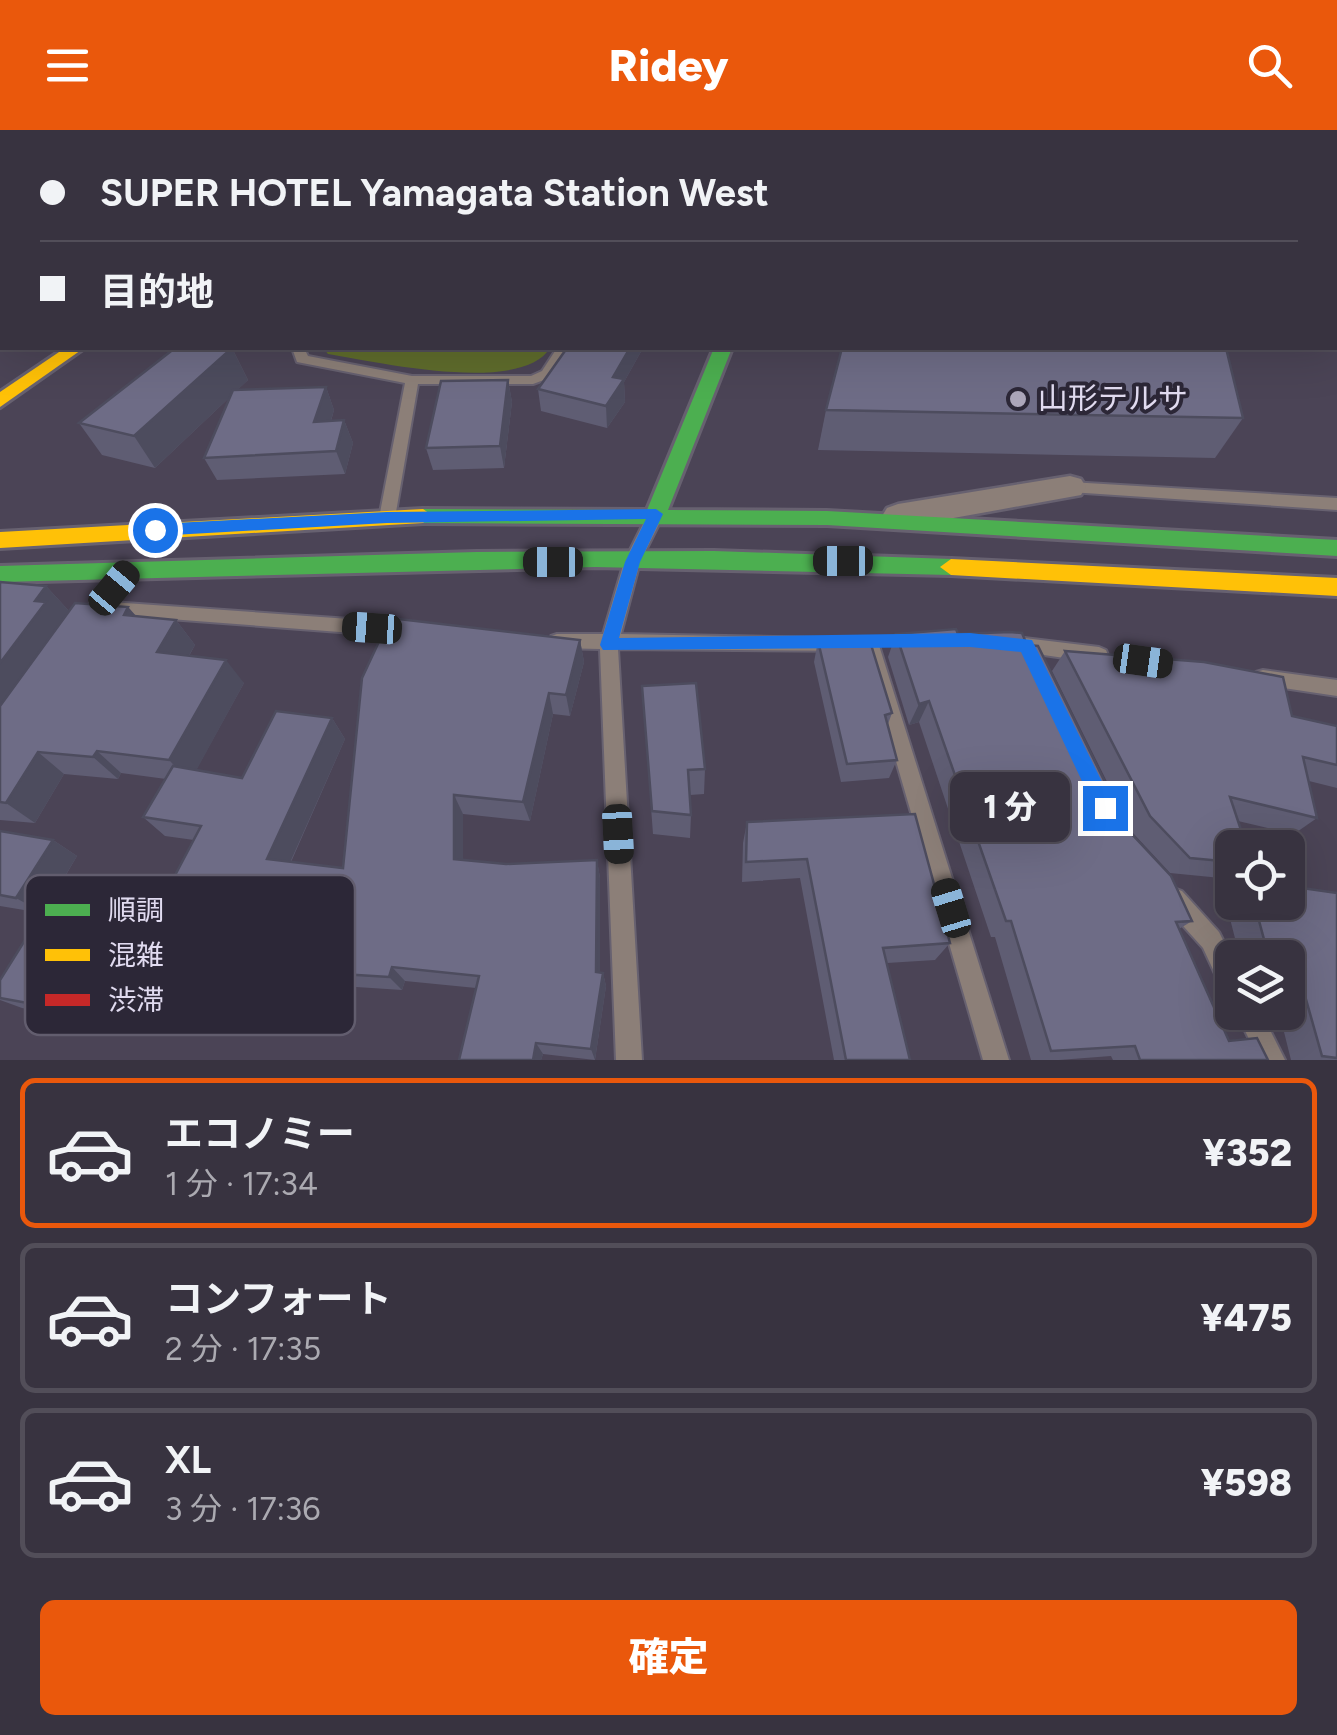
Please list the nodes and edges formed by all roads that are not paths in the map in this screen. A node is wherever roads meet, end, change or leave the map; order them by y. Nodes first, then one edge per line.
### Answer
1 (71, 350) edge
2 (299, 350) edge
3 (562, 350) edge
4 (722, 350) edge
5 (35, 378) junction
6 (412, 380) junction
7 (0, 401) edge
8 (0, 412) edge
9 (1070, 487) junction
10 (1337, 504) edge
11 (656, 514) junction
12 (387, 518) junction
13 (876, 521) junction
14 (0, 528) edge
15 (1082, 530) junction
16 (78, 534) junction
17 (0, 540) edge
18 (1337, 548) edge
19 (632, 562) junction
20 (130, 568) junction
21 (0, 574) edge
22 (1337, 587) edge
23 (432, 632) edge
24 (530, 640) edge
25 (989, 642) edge
26 (609, 645) junction
27 (1124, 658) edge
28 (1240, 675) edge
29 (1337, 688) edge
30 (1160, 883) edge
31 (1215, 948) edge
32 (1257, 1030) edge
33 (629, 1060) edge
34 (996, 1060) edge
35 (1272, 1060) edge

1 - 5 street
2 - 6 lane
3 - 6 lane
4 - 11 street
5 - 7 street
5 - 8 street
6 - 12 lane
9 - 10 lane
9 - 13 street
9 - 15 street
11 - 12 street
11 - 13 street
11 - 19 lane
12 - 16 street
13 - 15 street
14 - 16 street
15 - 18 street
16 - 17 street
19 - 20 street
19 - 22 street
19 - 26 lane
20 - 21 street
20 - 23 lane
24 - 26 lane
25 - 27 lane
26 - 33 lane
26 - 34 lane
28 - 29 lane
30 - 31 lane
32 - 35 lane

